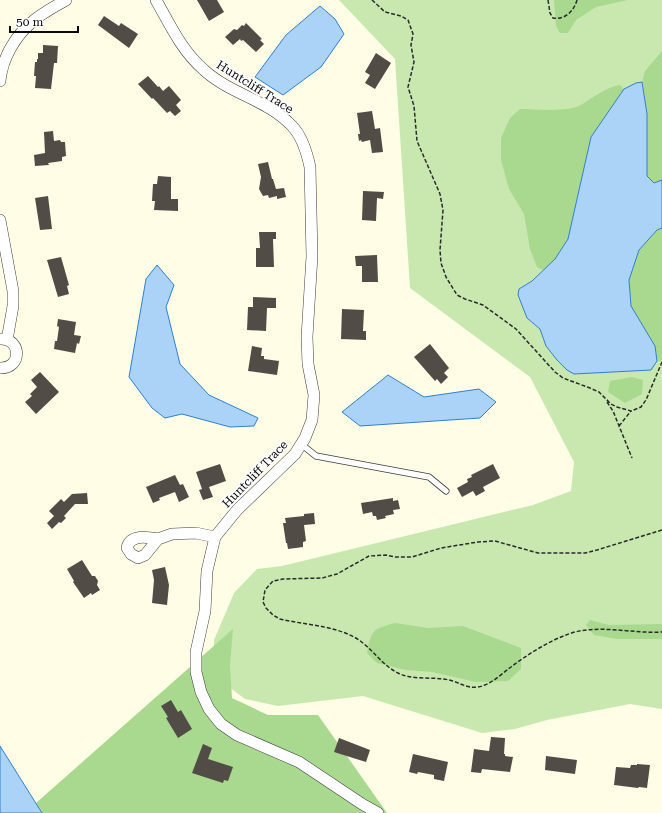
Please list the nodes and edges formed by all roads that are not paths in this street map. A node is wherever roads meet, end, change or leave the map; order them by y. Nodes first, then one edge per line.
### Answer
1 (66, 0) edge
2 (156, 0) edge
3 (0, 81) edge
4 (0, 220) edge
5 (4, 340) edge
6 (0, 368) edge
7 (301, 444) junction
8 (446, 491) dead end
9 (215, 537) junction
10 (158, 539) dead end
11 (378, 813) edge

1 - 3 street
2 - 7 street, Huntcliff Trace
4 - 5 street
5 - 6 street
7 - 8 lane
7 - 9 street, Huntcliff Trace
9 - 10 street
9 - 11 street, Huntcliff Trace

